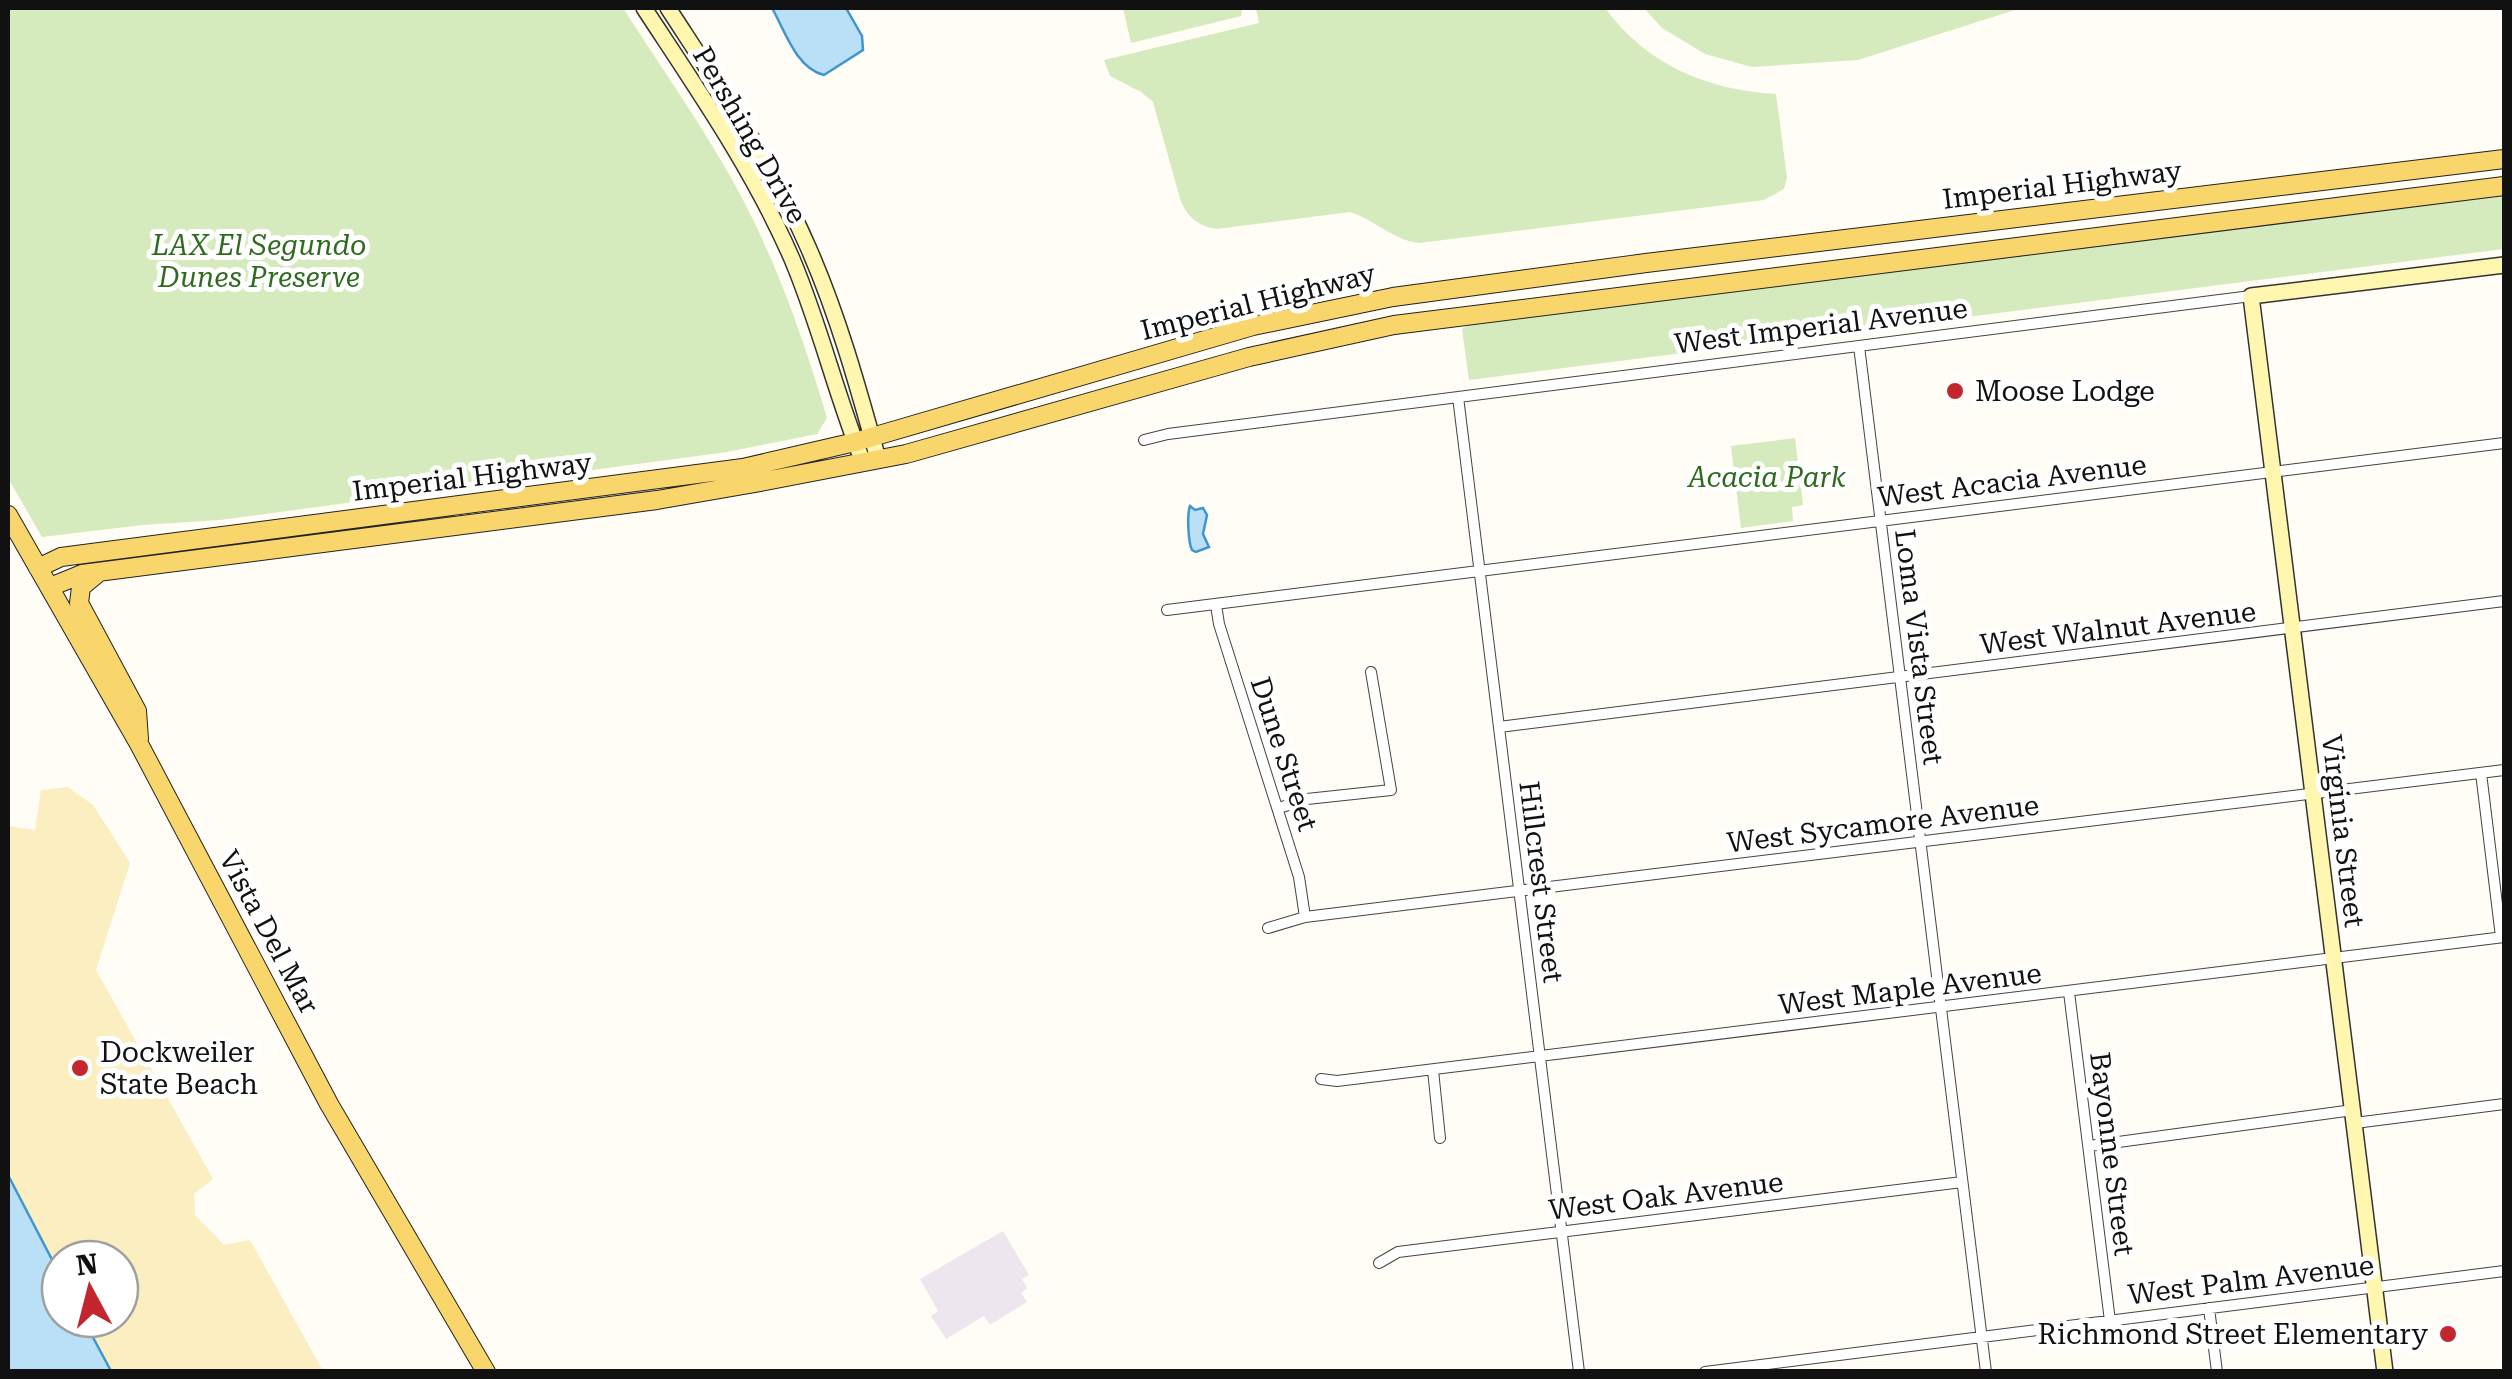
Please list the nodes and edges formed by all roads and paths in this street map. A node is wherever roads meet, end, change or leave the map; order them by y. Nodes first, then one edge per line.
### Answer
1 (644, 8) edge
2 (668, 8) edge
3 (2504, 159) edge
4 (2504, 186) edge
5 (2504, 265) edge
6 (1517, 280) junction
7 (2251, 296) junction
8 (1456, 315) junction
9 (1858, 346) junction
10 (1458, 397) junction
11 (864, 439) junction
12 (1144, 440) dead end
13 (2504, 443) edge
14 (870, 460) junction
15 (2273, 471) junction
16 (8, 516) edge
17 (1880, 520) junction
18 (38, 568) junction
19 (1479, 571) junction
20 (102, 572) junction
21 (50, 587) junction
22 (2504, 601) edge
23 (1216, 605) junction
24 (1168, 610) dead end
25 (2292, 628) junction
26 (1371, 672) dead end
27 (1900, 678) junction
28 (1499, 727) junction
29 (139, 744) junction
30 (2504, 770) edge
31 (2480, 773) junction
32 (2314, 792) junction
33 (1279, 808) junction
34 (1921, 842) junction
35 (1519, 892) junction
36 (1304, 917) junction
37 (1268, 928) dead end
38 (2503, 937) edge
39 (2334, 958) junction
40 (2069, 992) junction
41 (1941, 1007) junction
42 (1540, 1057) junction
43 (1433, 1070) junction
44 (1320, 1079) dead end
45 (2504, 1104) edge
46 (2354, 1116) junction
47 (1440, 1138) dead end
48 (2088, 1146) junction
49 (1962, 1182) junction
50 (1562, 1232) junction
51 (1378, 1263) dead end
52 (2504, 1271) edge
53 (2374, 1287) junction
54 (2209, 1308) junction
55 (2110, 1321) junction
56 (1982, 1337) junction
57 (1749, 1369) edge
58 (486, 1372) edge
59 (1579, 1372) edge
60 (1705, 1372) edge
61 (1986, 1372) edge
62 (2218, 1372) edge
63 (2385, 1372) edge

1 - 11 street, Pershing Drive
2 - 11 street, Pershing Drive
3 - 6 main road, Imperial Highway
4 - 8 main road, Imperial Highway
5 - 7 street, West Imperial Avenue
6 - 8 main road
6 - 11 main road, Imperial Highway
7 - 9 street, West Imperial Avenue
7 - 15 street, Virginia Street
8 - 14 main road, Imperial Highway
9 - 10 street, West Imperial Avenue
9 - 17 street, Loma Vista Street
10 - 12 street, West Imperial Avenue
10 - 19 street, Hillcrest Street
11 - 14 street, Pershing Drive
11 - 18 main road, Imperial Highway
13 - 15 street, West Acacia Avenue
14 - 20 main road, Imperial Highway
15 - 17 street, West Acacia Avenue
15 - 25 street, Virginia Street
16 - 18 main road, Vista Del Mar
17 - 19 street, West Acacia Avenue
17 - 27 street, Loma Vista Street
18 - 21 main road, Vista Del Mar
19 - 23 street, West Acacia Avenue
19 - 28 street, Hillcrest Street
20 - 21 main road, Imperial Highway
20 - 29 main road
21 - 29 main road, Vista Del Mar
22 - 25 street, West Walnut Avenue
23 - 24 street, West Acacia Avenue
23 - 33 street, Dune Street
25 - 27 street, West Walnut Avenue
25 - 32 street, Virginia Street
26 - 33 street
27 - 28 street, West Walnut Avenue
27 - 34 street, Loma Vista Street
28 - 35 street, Hillcrest Street
29 - 58 main road, Vista Del Mar
30 - 31 street, West Sycamore Avenue
31 - 32 street, West Sycamore Avenue
31 - 38 street
32 - 34 street, West Sycamore Avenue
32 - 39 street, Virginia Street
33 - 36 street, Dune Street
34 - 35 street, West Sycamore Avenue
34 - 41 street, Loma Vista Street
35 - 36 street, West Sycamore Avenue
35 - 42 street, Hillcrest Street
36 - 37 street, West Sycamore Avenue
38 - 39 street, West Maple Avenue
39 - 40 street, West Maple Avenue
39 - 46 street, Virginia Street
40 - 41 street, West Maple Avenue
40 - 48 street, Bayonne Street
41 - 42 street, West Maple Avenue
41 - 49 street, Loma Vista Street
42 - 43 street, West Maple Avenue
42 - 50 street, Hillcrest Street
43 - 44 street, West Maple Avenue
43 - 47 street
45 - 46 street
46 - 48 street
46 - 53 street, Virginia Street
48 - 55 street, Bayonne Street
49 - 50 street, West Oak Avenue
49 - 56 street, Loma Vista Street
50 - 51 street, West Oak Avenue
50 - 59 street, Hillcrest Street
52 - 53 street, West Palm Avenue
53 - 54 street, West Palm Avenue
53 - 63 street, Virginia Street
54 - 55 street, West Palm Avenue
54 - 62 street
55 - 56 street, West Palm Avenue
56 - 57 street, West Palm Avenue
56 - 61 street, Loma Vista Street
57 - 60 street, West Palm Avenue

